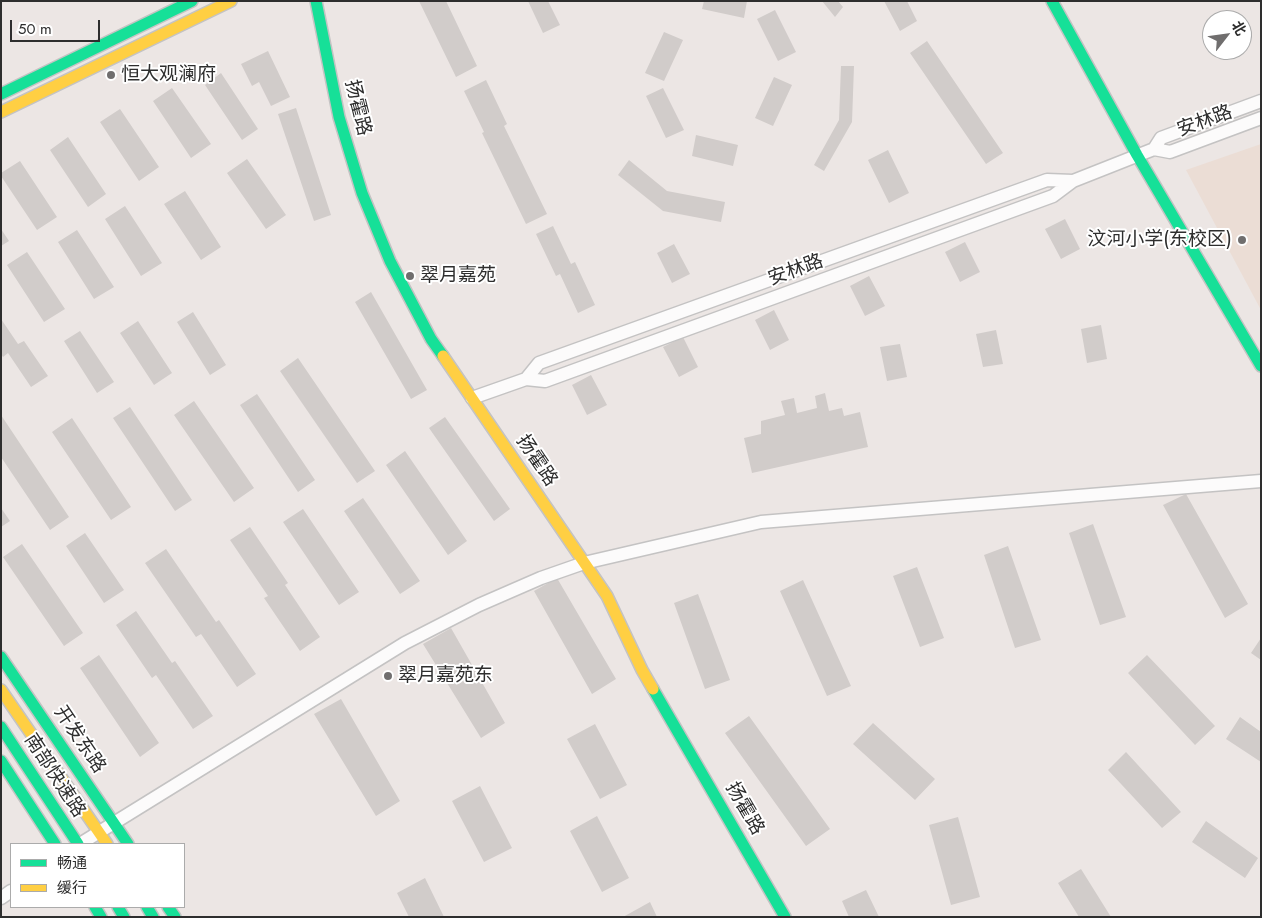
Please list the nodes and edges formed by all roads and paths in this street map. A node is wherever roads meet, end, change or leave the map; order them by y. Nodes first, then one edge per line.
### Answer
1 (192, 1) edge
2 (231, 1) edge
3 (316, 1) edge
4 (1052, 1) edge
5 (1, 94) edge
6 (1261, 101) edge
7 (1, 112) edge
8 (1261, 118) edge
9 (1154, 149) junction
10 (1138, 156) junction
11 (1073, 181) junction
12 (816, 263) junction
13 (824, 279) junction
14 (1261, 366) edge
15 (526, 379) junction
16 (472, 398) junction
17 (1261, 481) edge
18 (584, 562) junction
19 (1, 657) edge
20 (1, 690) edge
21 (1, 727) edge
22 (1, 761) edge
23 (114, 822) junction
24 (99, 832) junction
25 (54, 843) edge
26 (78, 843) edge
27 (81, 843) edge
28 (106, 843) edge
29 (127, 843) edge
30 (786, 917) edge

1 - 5 main road
2 - 7 main road
3 - 16 main road, 扬霍路
4 - 10 main road
6 - 9 street, 安林路
8 - 9 street, 安林路
9 - 10 street, 安林路
10 - 11 street, 安林路
10 - 14 main road
11 - 12 street, 安林路
11 - 13 street, 安林路
12 - 13 street
12 - 15 street, 安林路
13 - 15 street, 安林路
15 - 16 street, 安林路
16 - 18 main road, 扬霍路
17 - 18 street
18 - 23 street
18 - 30 main road, 扬霍路
19 - 23 main road, 开发东路
20 - 24 main road, 开发东路
21 - 26 main road, 南部快速路
22 - 25 main road, 南部快速路
23 - 24 street
23 - 29 main road, 开发东路
24 - 27 street
24 - 28 main road, 开发东路

